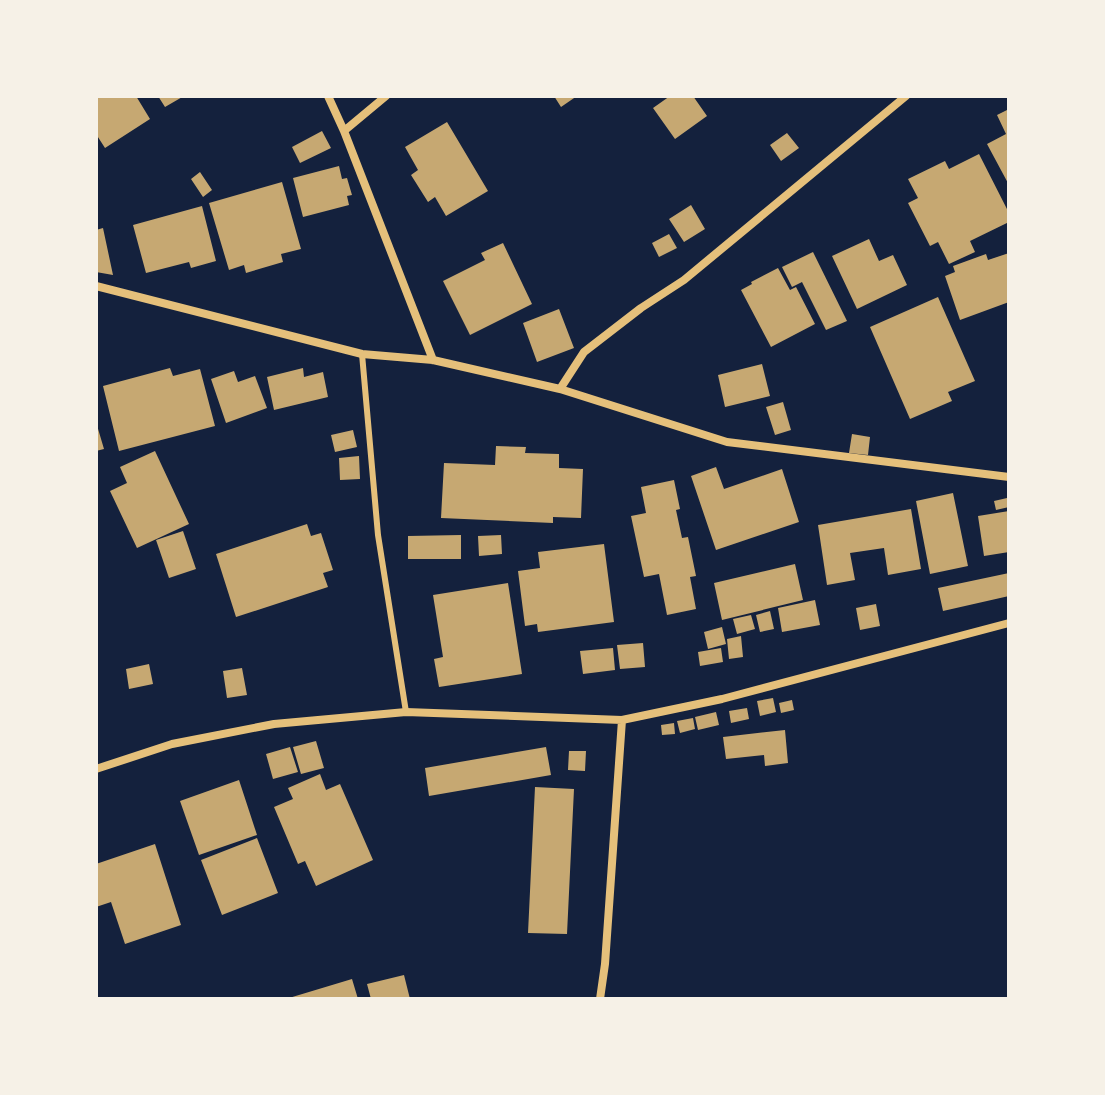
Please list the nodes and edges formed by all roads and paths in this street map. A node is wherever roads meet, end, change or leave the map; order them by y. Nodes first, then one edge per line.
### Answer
1 (328, 96) edge
2 (386, 96) edge
3 (906, 96) edge
4 (344, 131) junction
5 (96, 286) edge
6 (362, 354) junction
7 (433, 360) junction
8 (560, 389) junction
9 (1009, 477) edge
10 (1009, 623) edge
11 (406, 712) junction
12 (622, 720) junction
13 (96, 769) edge
14 (600, 999) edge

1 - 4 street
2 - 4 street
3 - 8 street
4 - 7 street
5 - 6 street
6 - 7 street
6 - 11 lane
7 - 8 street
8 - 9 street
10 - 12 street
11 - 12 street
11 - 13 street
12 - 14 street

